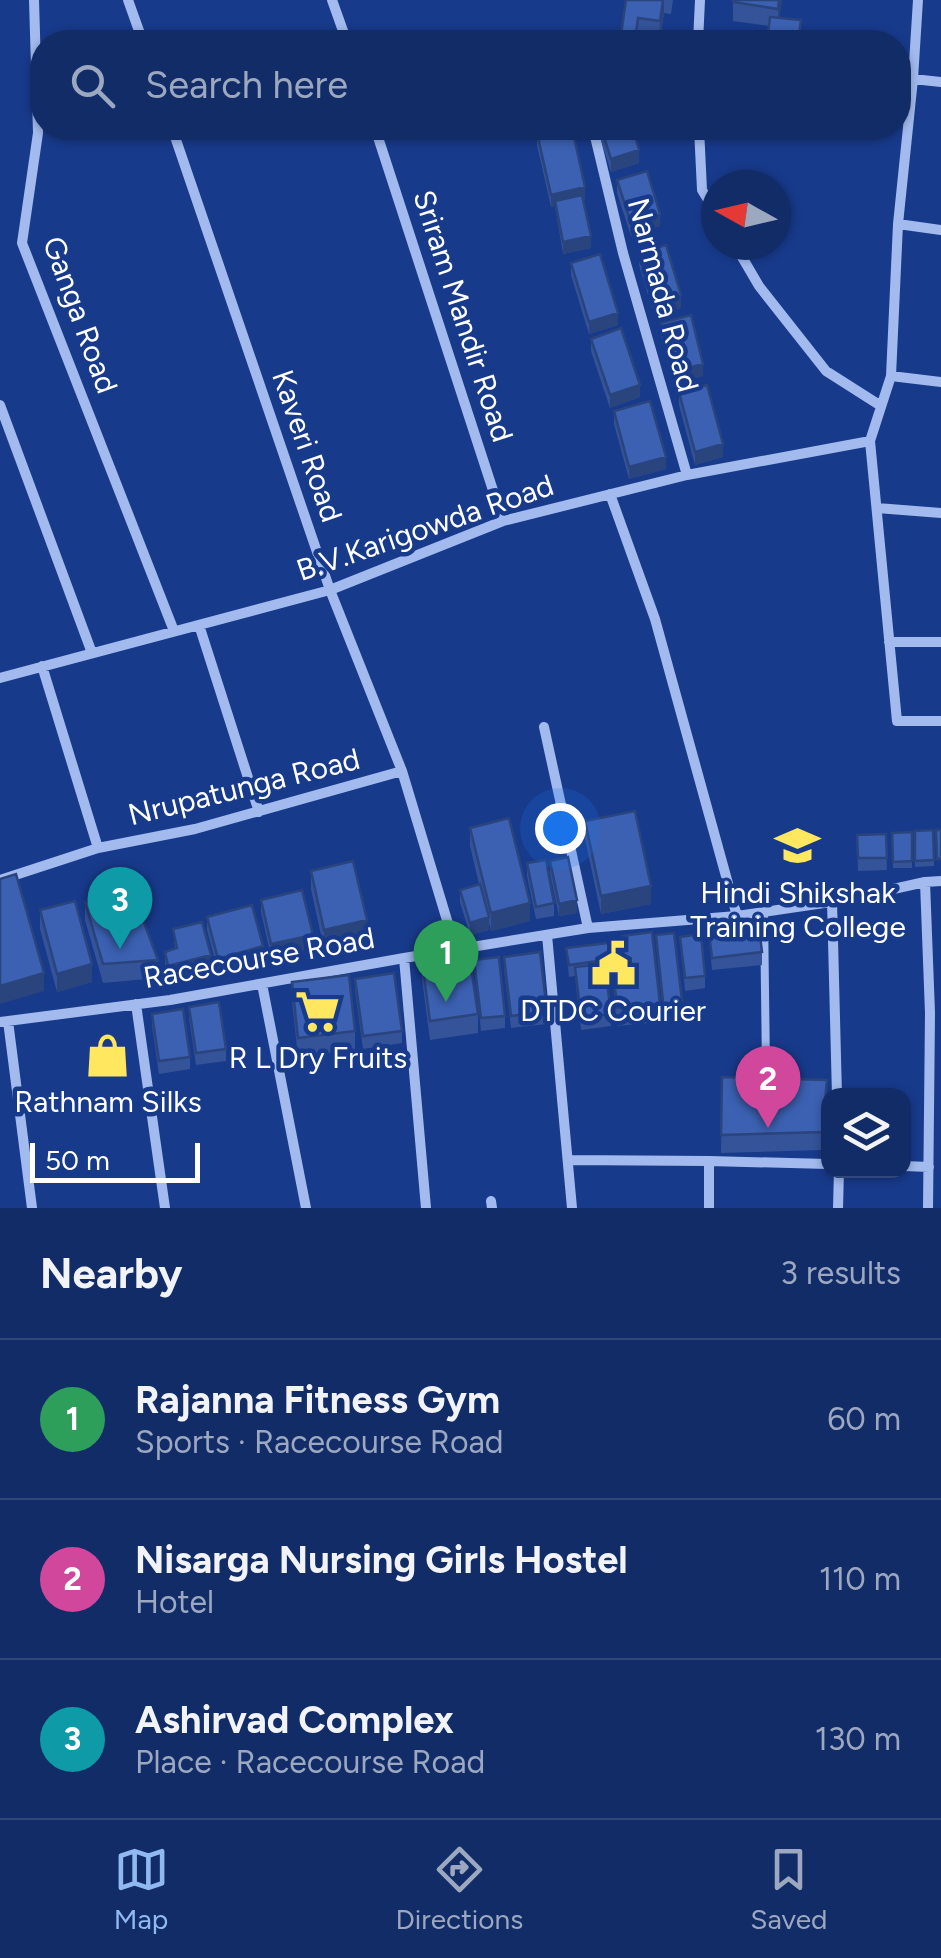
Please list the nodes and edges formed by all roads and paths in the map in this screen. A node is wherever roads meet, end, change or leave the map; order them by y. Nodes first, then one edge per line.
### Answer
1 (34, 0) edge
2 (128, 0) edge
3 (332, 0) edge
4 (700, 0) edge
5 (918, 0) edge
6 (35, 30) edge
7 (139, 30) edge
8 (342, 30) edge
9 (699, 30) edge
10 (913, 78) junction
11 (941, 82) edge
12 (911, 97) edge
13 (37, 140) edge
14 (176, 140) edge
15 (379, 140) edge
16 (597, 140) edge
17 (700, 140) edge
18 (907, 140) edge
19 (701, 170) edge
20 (898, 224) junction
21 (941, 230) edge
22 (744, 260) edge
23 (891, 376) junction
24 (941, 382) edge
25 (0, 406) edge
26 (881, 406) junction
27 (870, 441) junction
28 (687, 475) junction
29 (610, 494) junction
30 (876, 508) junction
31 (941, 512) edge
32 (502, 521) junction
33 (330, 590) junction
34 (199, 625) junction
35 (174, 632) junction
36 (889, 642) junction
37 (941, 642) edge
38 (92, 653) junction
39 (42, 666) junction
40 (0, 678) edge
41 (941, 721) edge
42 (544, 728) dead end
43 (402, 772) junction
44 (258, 812) junction
45 (98, 848) junction
46 (0, 880) edge
47 (941, 881) edge
48 (925, 882) junction
49 (832, 901) junction
50 (764, 912) junction
51 (737, 916) junction
52 (588, 928) junction
53 (547, 935) junction
54 (456, 950) junction
55 (404, 958) junction
56 (262, 984) junction
57 (136, 1004) junction
58 (4, 1021) edge
59 (766, 1069) dead end
60 (837, 1088) edge
61 (568, 1160) junction
62 (709, 1161) junction
63 (821, 1164) edge
64 (911, 1166) edge
65 (928, 1167) junction
66 (839, 1178) edge
67 (32, 1208) edge
68 (165, 1208) edge
69 (306, 1208) edge
70 (426, 1208) edge
71 (572, 1208) edge
72 (709, 1208) edge
73 (838, 1208) edge
74 (928, 1208) edge

1 - 6 street, Ganga Road
2 - 7 street
3 - 8 street
4 - 9 street
5 - 10 street
10 - 11 street
10 - 12 street
13 - 35 street, Ganga Road
14 - 33 street, Kaveri Road
15 - 32 street, Sriram Mandir Road
16 - 28 street, Narmada Road
17 - 19 street
18 - 20 street
20 - 21 street
20 - 23 street
22 - 26 street
23 - 24 street
23 - 26 street
25 - 38 street
26 - 27 street
27 - 28 street, B.V.Karigowda Road
27 - 30 street
28 - 29 street, B.V.Karigowda Road
29 - 32 street, B.V.Karigowda Road
29 - 51 street
30 - 31 street
30 - 36 street
32 - 33 street, B.V.Karigowda Road
33 - 34 street, B.V.Karigowda Road
33 - 43 street, Kaveri Road
34 - 35 street, B.V.Karigowda Road
34 - 44 street
35 - 38 street, B.V.Karigowda Road
36 - 37 street
36 - 41 street
38 - 39 street, B.V.Karigowda Road
39 - 40 street, B.V.Karigowda Road
39 - 45 street
42 - 52 street
43 - 44 street, Nrupatunga Road
43 - 54 street, Kaveri Road
44 - 45 street, Nrupatunga Road
45 - 46 street, Nrupatunga Road
47 - 48 street, Racecourse Road
48 - 49 street, Racecourse Road
48 - 65 street
49 - 50 street, Racecourse Road
49 - 60 street
50 - 51 street, Racecourse Road
50 - 59 lane
51 - 52 street, Racecourse Road
52 - 53 street, Racecourse Road
53 - 54 street, Racecourse Road
53 - 61 street
54 - 55 street, Racecourse Road
55 - 56 street, Racecourse Road
55 - 70 street
56 - 57 street, Racecourse Road
56 - 69 street
57 - 58 street, Racecourse Road
57 - 68 street
58 - 67 street
61 - 62 street
61 - 71 street
62 - 63 street
62 - 72 street
64 - 65 street
65 - 74 street
66 - 73 street

